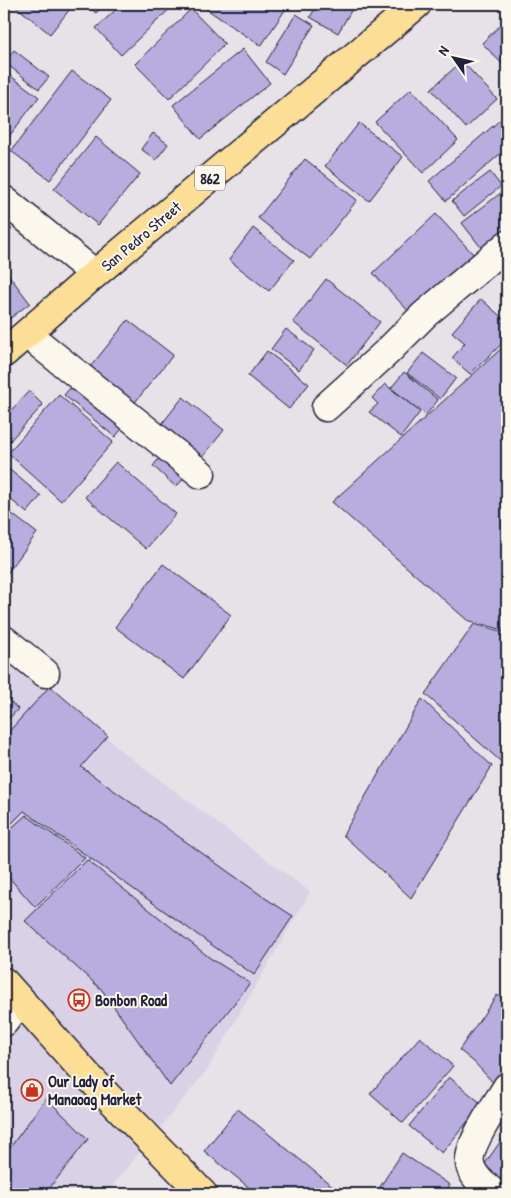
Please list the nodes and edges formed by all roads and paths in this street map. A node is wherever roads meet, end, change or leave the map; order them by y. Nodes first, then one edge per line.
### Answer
1 (417, 4) edge
2 (4, 200) edge
3 (507, 245) edge
4 (95, 274) junction
5 (27, 334) junction
6 (4, 353) edge
7 (326, 407) dead end
8 (201, 474) dead end
9 (4, 640) edge
10 (45, 673) dead end
11 (12, 991) edge
12 (4, 1022) edge
13 (507, 1088) edge
14 (203, 1194) edge
15 (495, 1194) edge

1 - 4 main road, San Pedro Street / 862
2 - 4 street
3 - 7 street
4 - 5 main road, San Pedro Street / 862
5 - 6 main road, San Pedro Street / 862
5 - 8 street
9 - 10 street
11 - 12 street
11 - 14 main road
13 - 15 street

